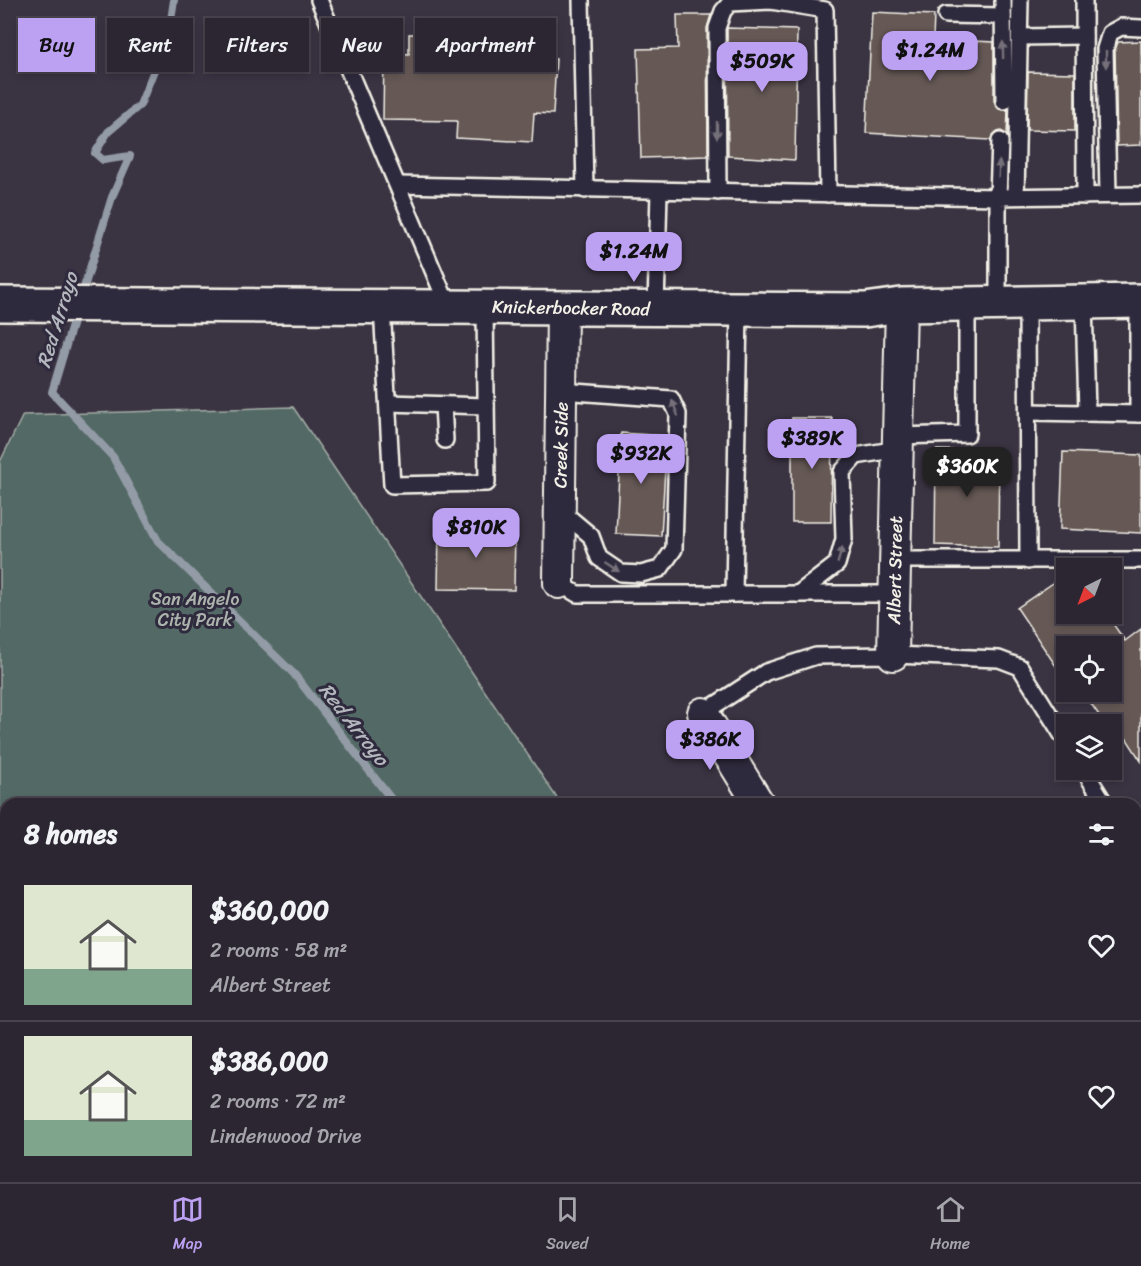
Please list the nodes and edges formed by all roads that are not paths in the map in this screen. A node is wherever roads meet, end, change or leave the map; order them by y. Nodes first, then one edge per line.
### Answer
1 (319, 0) edge
2 (581, 0) edge
3 (1003, 0) edge
4 (1020, 0) edge
5 (1084, 0) edge
6 (946, 15) dead end
7 (1003, 16) junction
8 (1141, 28) edge
9 (1084, 36) junction
10 (1020, 37) junction
11 (1004, 101) dead end
12 (1000, 141) dead end
13 (398, 185) junction
14 (585, 190) junction
15 (659, 191) junction
16 (718, 192) junction
17 (828, 194) junction
18 (1108, 195) junction
19 (1141, 195) edge
20 (1016, 196) junction
21 (1084, 196) junction
22 (998, 197) junction
23 (1140, 301) edge
24 (1084, 302) junction
25 (0, 304) edge
26 (997, 304) junction
27 (901, 306) junction
28 (382, 307) junction
29 (449, 308) junction
30 (485, 308) junction
31 (562, 308) junction
32 (656, 309) junction
33 (739, 310) junction
34 (561, 391) junction
35 (388, 403) junction
36 (443, 405) junction
37 (486, 406) junction
38 (1028, 412) junction
39 (1087, 413) junction
40 (1139, 414) edge
41 (445, 440) dead end
42 (898, 443) junction
43 (560, 510) junction
44 (894, 560) junction
45 (1141, 560) edge
46 (1028, 561) junction
47 (559, 583) joint
48 (734, 594) junction
49 (798, 594) junction
50 (894, 594) junction
51 (893, 655) junction
52 (703, 713) joint
53 (1056, 725) edge
54 (1090, 780) edge
55 (755, 798) edge
56 (1101, 798) edge

1 - 13 lane
2 - 14 lane
3 - 7 lane
4 - 10 lane
5 - 9 lane
6 - 7 lane
11 -> 7 lane
8 -> 18 lane
9 - 10 lane
9 - 21 lane
10 - 20 lane
22 -> 12 lane
13 - 14 lane
13 - 29 lane
14 - 15 lane
15 - 16 lane
15 - 32 lane
16 - 17 lane
17 -> 16 lane
17 - 22 lane
18 - 19 lane
18 - 21 lane
20 - 21 lane
20 - 22 lane
22 - 26 lane
23 - 24 main road, Knickerbocker Road
23 - 40 lane
24 - 26 main road, Knickerbocker Road
24 - 39 lane
25 - 28 main road, Knickerbocker Road
26 - 27 main road, Knickerbocker Road
26 - 38 lane
26 - 42 lane
27 - 33 main road, Knickerbocker Road
27 - 42 street, Albert Street
28 - 29 main road, Knickerbocker Road
28 - 35 lane
29 - 30 main road, Knickerbocker Road
30 - 31 main road, Knickerbocker Road
30 - 37 lane
31 - 32 main road, Knickerbocker Road
31 - 34 street, Creek Side
32 - 33 main road, Knickerbocker Road
33 - 48 lane
34 - 43 street, Creek Side
43 -> 34 lane
35 - 36 lane
35 - 37 lane
36 - 37 lane
36 - 41 lane
38 - 39 lane
38 - 46 lane
39 - 40 lane
42 - 44 street, Albert Street
49 -> 42 lane
43 - 47 street, Creek Side
44 - 46 lane
44 - 50 street, Albert Street
45 - 46 lane
47 - 48 lane
48 - 49 lane
49 - 50 lane
50 - 51 street, Albert Street
51 - 52 lane
51 - 53 lane
52 - 55 street
54 - 56 lane

